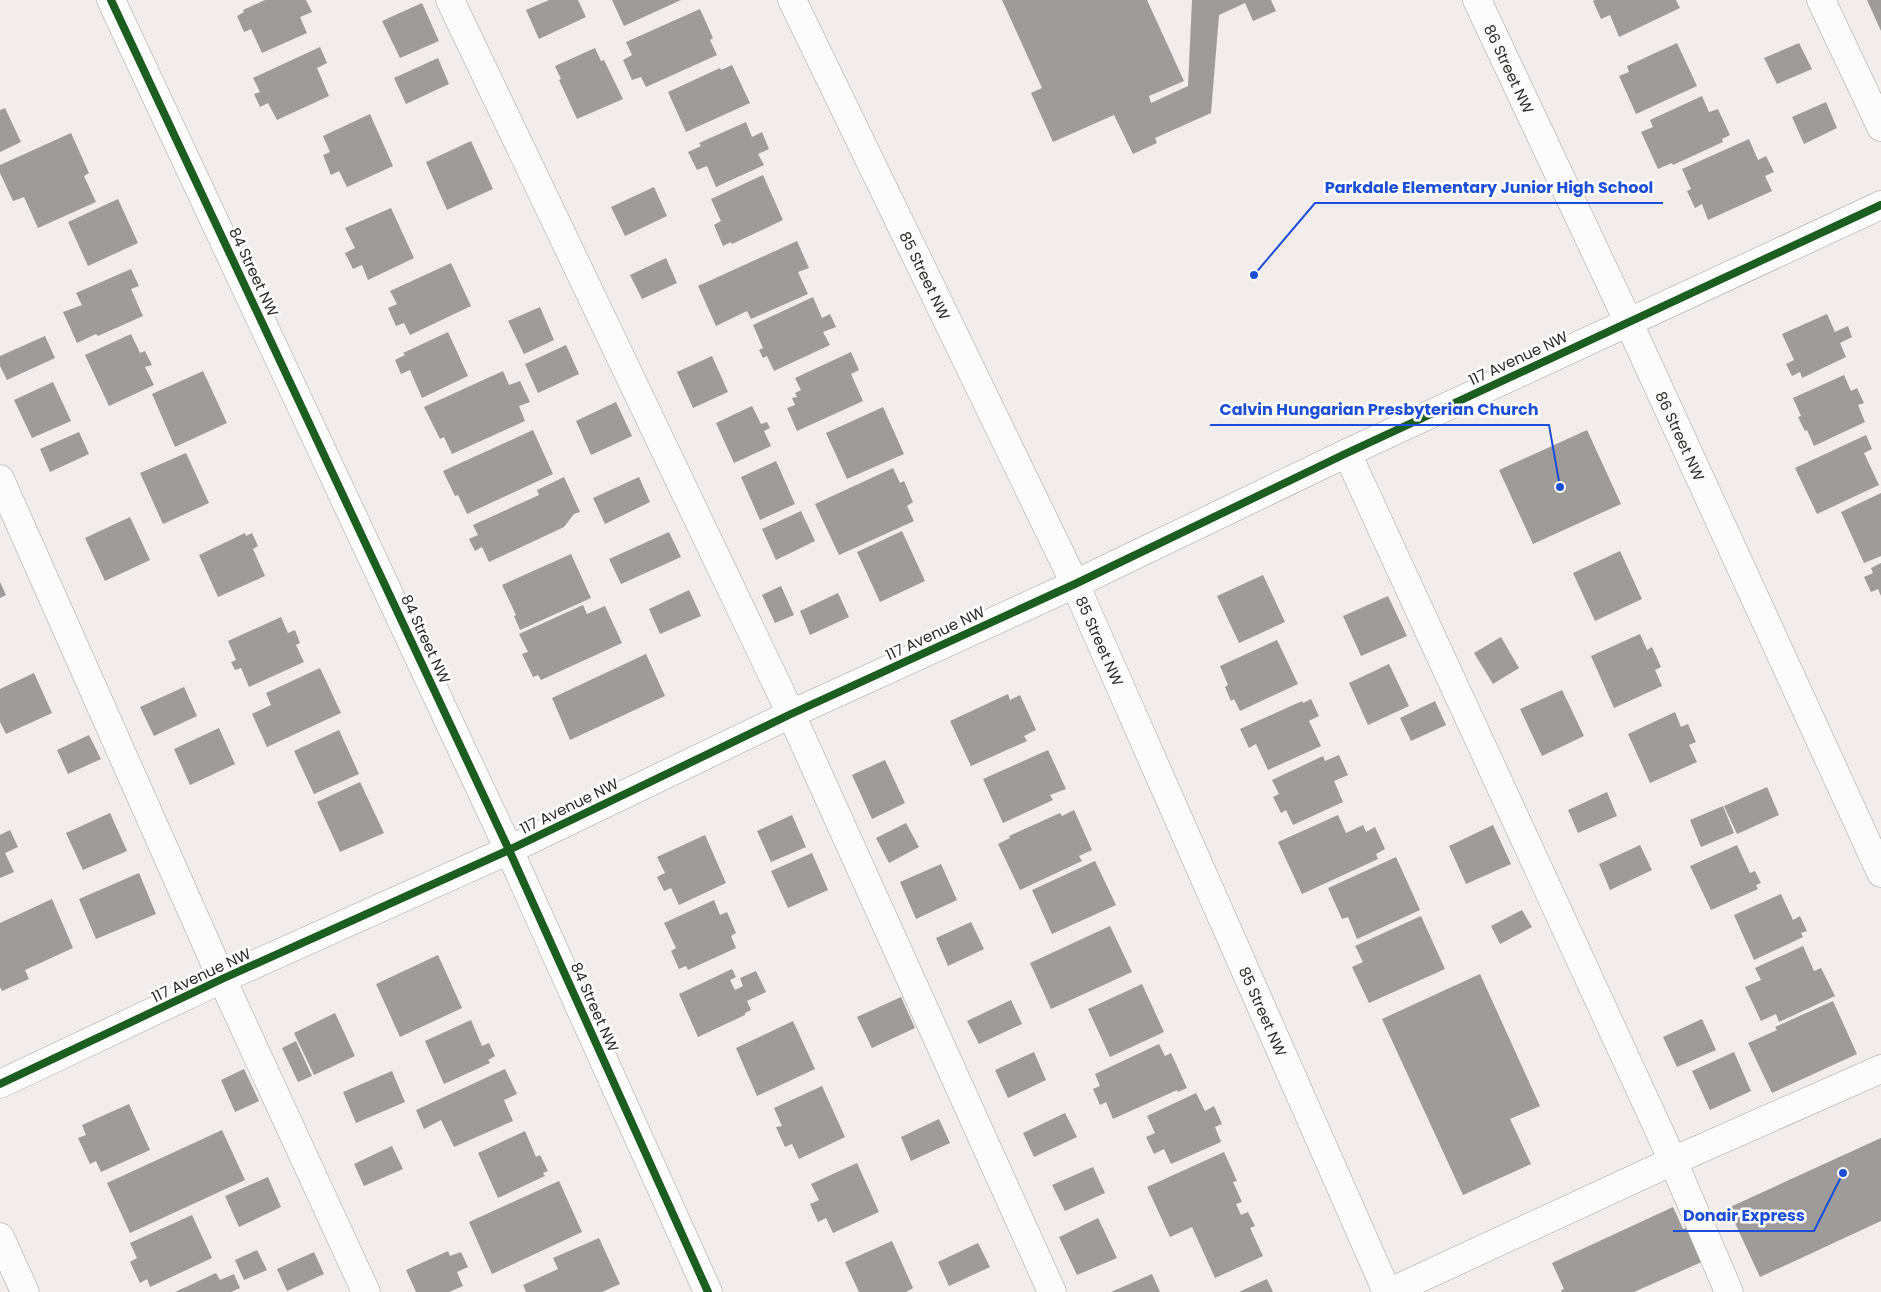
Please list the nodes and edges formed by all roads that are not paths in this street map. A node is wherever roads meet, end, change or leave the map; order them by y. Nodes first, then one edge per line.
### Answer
1 (111, 0) edge
2 (450, 0) edge
3 (792, 0) edge
4 (1477, 0) edge
5 (1821, 0) edge
6 (1881, 127) edge
7 (1881, 205) edge
8 (1628, 321) junction
9 (1347, 453) junction
10 (0, 478) edge
11 (1075, 584) junction
12 (791, 714) junction
13 (509, 850) junction
14 (1881, 874) edge
15 (222, 979) junction
16 (1881, 1069) edge
17 (0, 1084) edge
18 (1673, 1161) junction
19 (0, 1237) edge
20 (25, 1292) edge
21 (366, 1292) edge
22 (708, 1292) edge
23 (1052, 1292) edge
24 (1388, 1292) edge
25 (1729, 1292) edge

1 - 13 street, 84 Street NW
2 - 12 street
3 - 11 street, 85 Street NW
4 - 8 street, 86 Street NW
5 - 6 street
7 - 8 street, 117 Avenue NW
8 - 9 street, 117 Avenue NW
8 - 14 street, 86 Street NW
9 - 11 street, 117 Avenue NW
9 - 18 street
10 - 15 street
11 - 12 street, 117 Avenue NW
11 - 24 street, 85 Street NW
12 - 13 street, 117 Avenue NW
12 - 23 street
13 - 15 street, 117 Avenue NW
13 - 22 street, 84 Street NW
15 - 17 street, 117 Avenue NW
15 - 21 street
16 - 18 street
18 - 24 street
18 - 25 street
19 - 20 street

